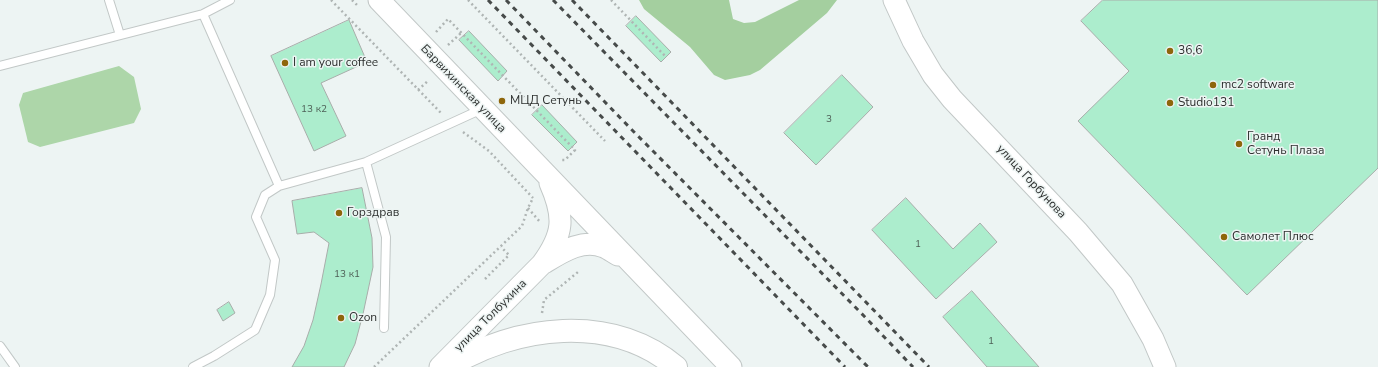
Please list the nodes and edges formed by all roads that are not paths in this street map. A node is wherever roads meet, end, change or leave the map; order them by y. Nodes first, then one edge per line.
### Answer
1 (109, 0) edge
2 (230, 0) edge
3 (379, 0) edge
4 (894, 0) edge
5 (203, 14) junction
6 (120, 35) junction
7 (0, 66) edge
8 (482, 108) junction
9 (366, 162) junction
10 (548, 177) junction
11 (279, 186) junction
12 (629, 262) junction
13 (542, 264) junction
14 (384, 328) dead end
15 (0, 346) edge
16 (15, 367) edge
17 (193, 367) edge
18 (440, 367) edge
19 (448, 367) edge
20 (676, 367) edge
21 (731, 367) edge
22 (1165, 367) edge

1 - 6 lane
2 - 5 lane
3 - 8 street, Барвихинская улица
4 - 22 street, улица Горбунова
5 - 6 lane
5 - 11 lane
6 - 7 lane
8 - 9 lane
8 - 10 street, Барвихинская улица
9 - 11 lane
9 - 14 lane
10 - 12 street, Барвихинская улица
10 - 13 street, улица Толбухина
11 - 17 lane
12 - 13 street, улица Толбухина
12 - 21 street, Барвихинская улица
13 - 18 street, улица Толбухина
15 - 16 lane
19 - 20 main road

